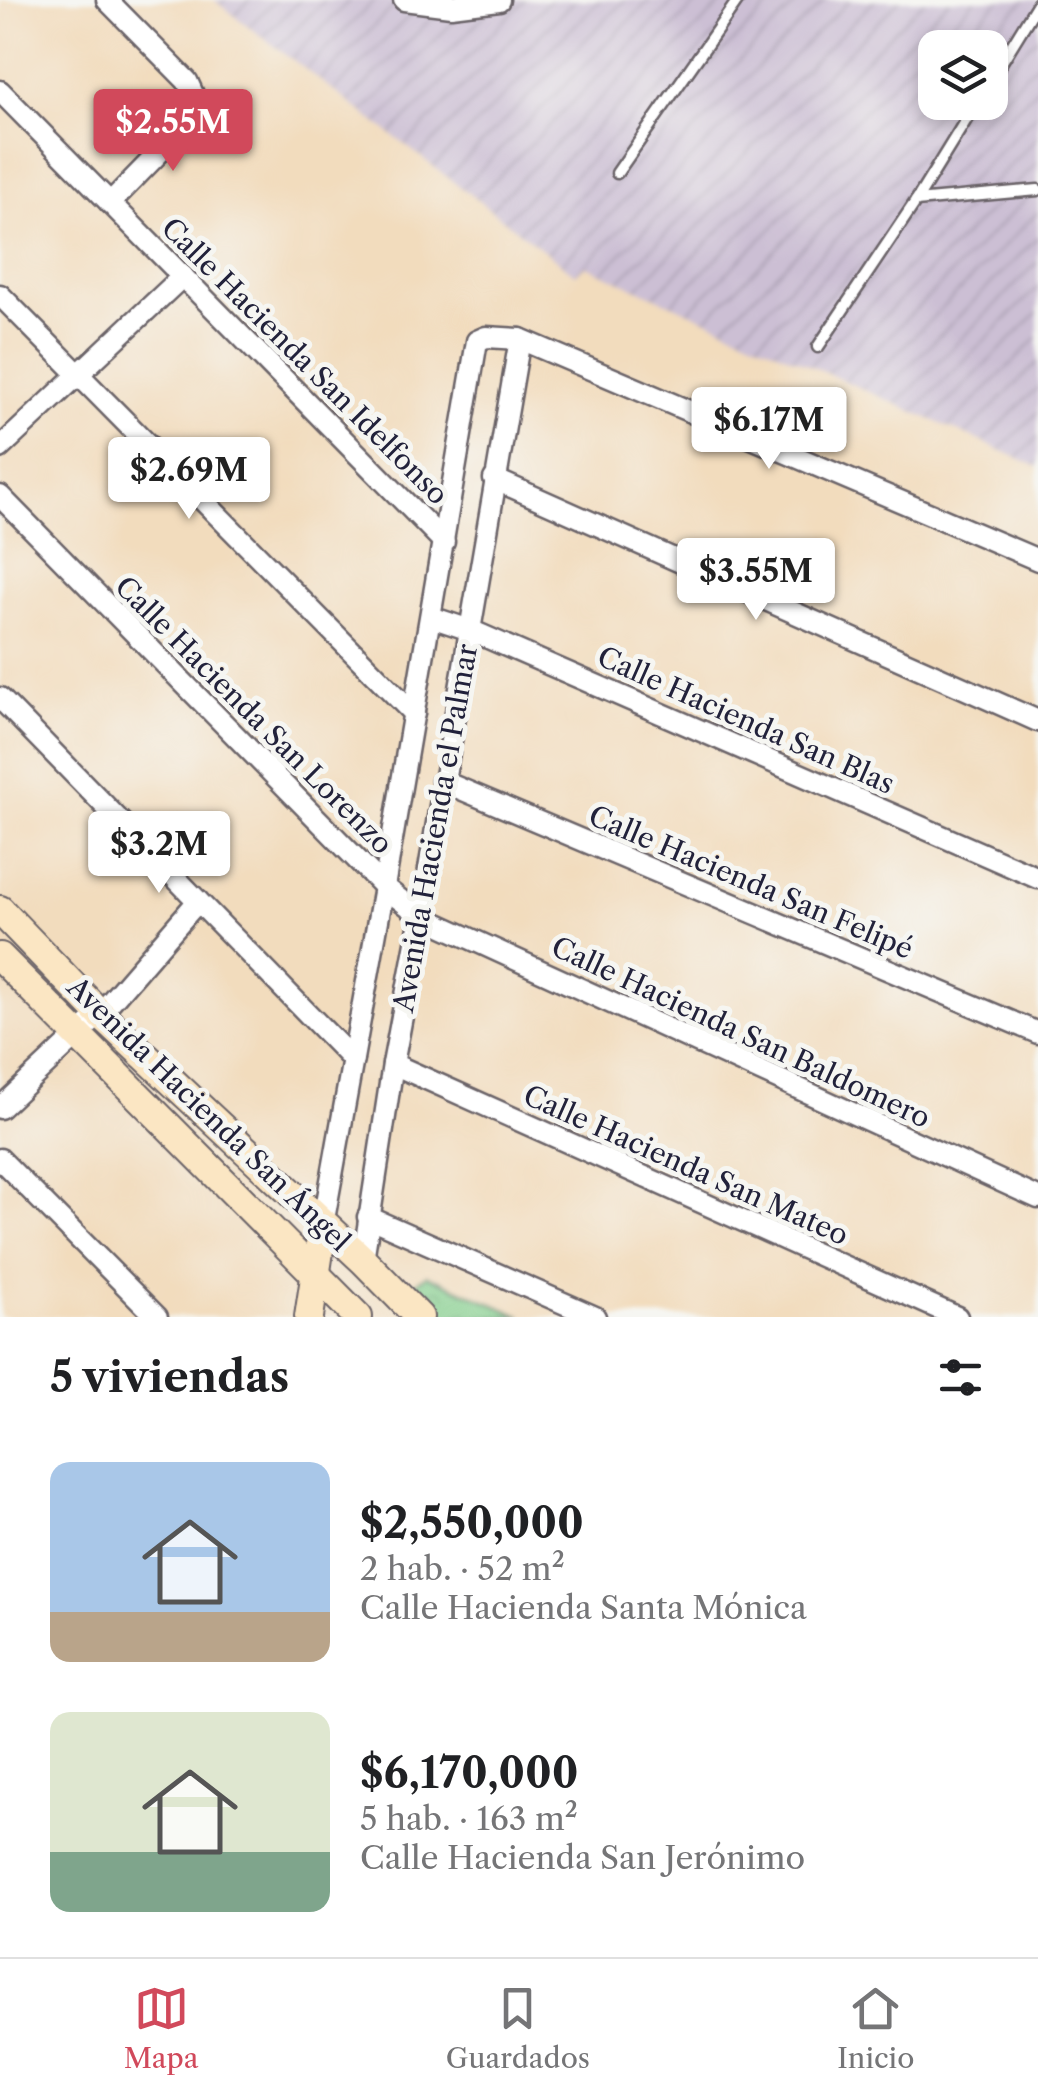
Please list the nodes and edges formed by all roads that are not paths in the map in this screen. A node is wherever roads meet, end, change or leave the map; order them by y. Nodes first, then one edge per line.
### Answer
1 (107, 0) edge
2 (404, 0) edge
3 (499, 0) edge
4 (738, 0) edge
5 (1038, 3) edge
6 (1008, 52) edge
7 (0, 91) edge
8 (966, 120) edge
9 (617, 173) dead end
10 (1038, 190) edge
11 (916, 201) junction
12 (110, 203) junction
13 (183, 276) junction
14 (0, 295) edge
15 (520, 338) junction
16 (818, 347) dead end
17 (79, 374) junction
18 (0, 448) edge
19 (494, 479) junction
20 (0, 496) edge
21 (444, 542) junction
22 (1038, 560) edge
23 (431, 617) junction
24 (470, 630) junction
25 (0, 698) edge
26 (414, 714) junction
27 (1038, 720) edge
28 (442, 781) junction
29 (1038, 878) edge
30 (384, 887) junction
31 (198, 901) junction
32 (0, 910) edge
33 (421, 916) junction
34 (0, 957) edge
35 (100, 1014) junction
36 (1038, 1033) edge
37 (77, 1035) junction
38 (353, 1060) junction
39 (393, 1064) junction
40 (0, 1108) edge
41 (0, 1160) edge
42 (1038, 1198) edge
43 (368, 1217) junction
44 (322, 1225) junction
45 (363, 1260) junction
46 (316, 1275) junction
47 (354, 1315) edge
48 (156, 1317) edge
49 (309, 1317) edge
50 (418, 1317) edge
51 (595, 1317) edge
52 (957, 1317) edge

1 - 12 street
2 - 3 street
4 - 9 lane
5 - 6 lane
7 - 12 street, Calle Hacienda San Idelfonso
8 - 11 lane
10 - 11 lane
11 - 16 lane
12 - 13 street, Calle Hacienda San Idelfonso
13 - 17 street
13 - 21 street, Calle Hacienda San Idelfonso
14 - 17 street
15 - 19 street, Avenida Hacienda el Palmar
15 - 21 street, Avenida Hacienda el Palmar
15 - 22 street
17 - 18 street
17 - 26 street
19 - 24 street, Avenida Hacienda el Palmar
19 - 27 street
20 - 30 street, Calle Hacienda San Lorenzo
21 - 23 street, Avenida Hacienda el Palmar
23 - 24 street, Calle Hacienda San Blas
23 - 26 street, Avenida Hacienda el Palmar
24 - 28 street, Avenida Hacienda el Palmar
24 - 29 street, Calle Hacienda San Blas
25 - 31 street
26 - 30 street, Avenida Hacienda el Palmar
28 - 33 street, Avenida Hacienda el Palmar
28 - 36 street, Calle Hacienda San Felipé
30 - 33 street, Calle Hacienda San Lorenzo
30 - 38 street, Avenida Hacienda el Palmar
31 - 35 street
31 - 38 street
32 - 35 street, Avenida Hacienda San Ángel
33 - 39 street, Avenida Hacienda el Palmar
33 - 42 street, Calle Hacienda San Baldomero
34 - 37 street, Avenida Hacienda San Ángel
35 - 37 street
35 - 44 street, Avenida Hacienda San Ángel
37 - 40 street
37 - 46 street, Avenida Hacienda San Ángel
38 - 44 street, Avenida Hacienda el Palmar
39 - 43 street, Avenida Hacienda el Palmar
39 - 52 street, Calle Hacienda San Mateo
41 - 48 street
43 - 45 street, Avenida Hacienda el Palmar
43 - 51 street
44 - 45 street, Avenida Hacienda San Ángel
44 - 46 street, Avenida Hacienda el Palmar
45 - 47 street, Avenida Hacienda el Palmar
45 - 50 street, Avenida Hacienda San Ángel
46 - 47 street, Avenida Hacienda San Ángel
46 - 49 street, Avenida Hacienda el Palmar

